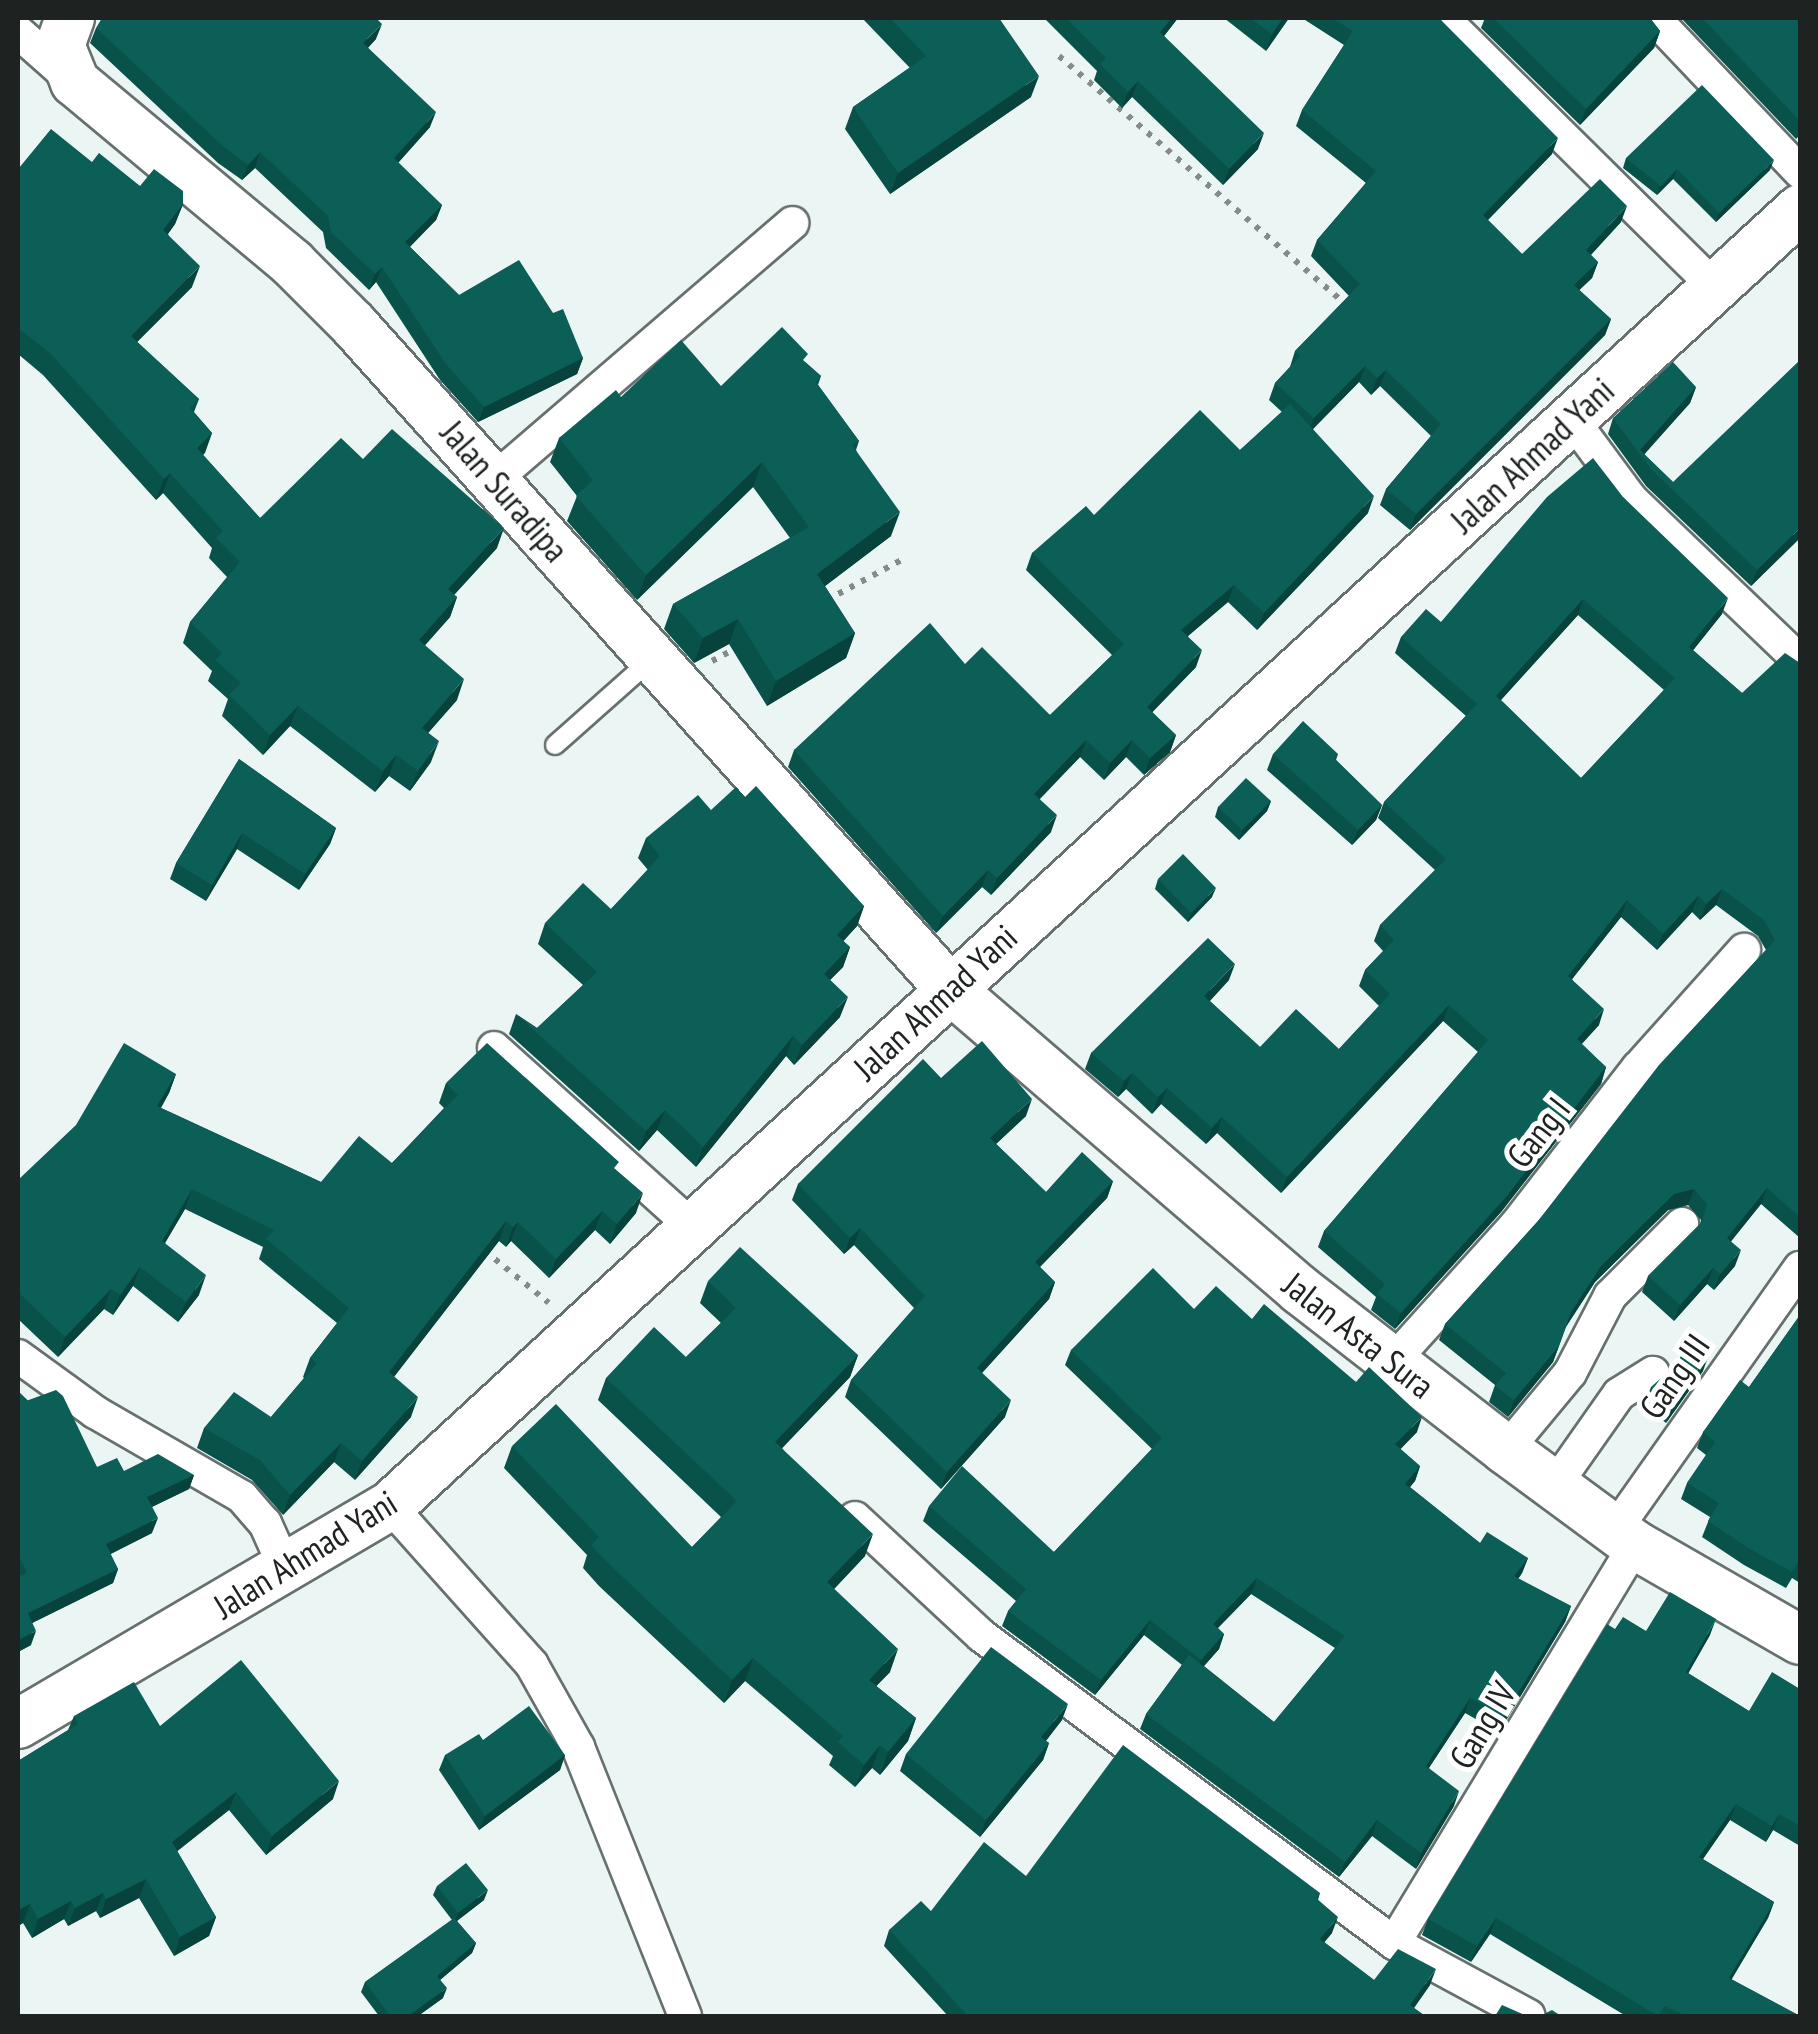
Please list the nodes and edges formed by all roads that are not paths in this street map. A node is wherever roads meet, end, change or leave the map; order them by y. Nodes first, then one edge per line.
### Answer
1 (70, 18) edge
2 (1444, 18) edge
3 (1654, 18) edge
4 (18, 32) edge
5 (74, 82) junction
6 (1800, 172) edge
7 (1800, 209) edge
8 (792, 224) dead end
9 (1715, 287) junction
10 (1571, 418) junction
11 (496, 478) junction
12 (1800, 661) edge
13 (662, 671) junction
14 (555, 744) dead end
15 (1744, 950) dead end
16 (949, 988) junction
17 (494, 1048) edge
18 (1682, 1224) dead end
19 (695, 1229) junction
20 (1800, 1268) edge
21 (18, 1356) edge
22 (1392, 1362) junction
23 (1653, 1372) dead end
24 (1506, 1450) junction
25 (1554, 1486) junction
26 (390, 1506) junction
27 (855, 1518) edge
28 (1625, 1538) junction
29 (286, 1570) junction
30 (1800, 1640) edge
31 (18, 1724) edge
32 (1394, 1943) junction
33 (685, 2016) edge
34 (1528, 2016) edge

1 - 5 street
2 - 9 street
3 - 6 street
4 - 5 street
5 - 11 street, Jalan Suradipa
7 - 9 street, Jalan Ahmad Yani
8 - 11 street
9 - 10 street, Jalan Ahmad Yani
10 - 12 street
10 - 16 street, Jalan Ahmad Yani
11 - 13 street, Jalan Suradipa
13 - 14 lane
13 - 16 street, Jalan Suradipa
15 - 22 street, Gang I
16 - 19 street, Jalan Ahmad Yani
16 - 22 street, Jalan Asta Sura
17 - 19 street
18 - 24 street
19 - 26 street, Jalan Ahmad Yani
20 - 28 street, Gang III
21 - 29 street
22 - 24 street, Jalan Asta Sura
23 - 25 street
24 - 25 street, Jalan Asta Sura
25 - 28 street, Jalan Asta Sura
26 - 29 street, Jalan Ahmad Yani
26 - 33 street
27 - 32 street
28 - 30 street, Jalan Asta Sura
28 - 32 street, Gang IV
29 - 31 street, Jalan Ahmad Yani
32 - 34 street

